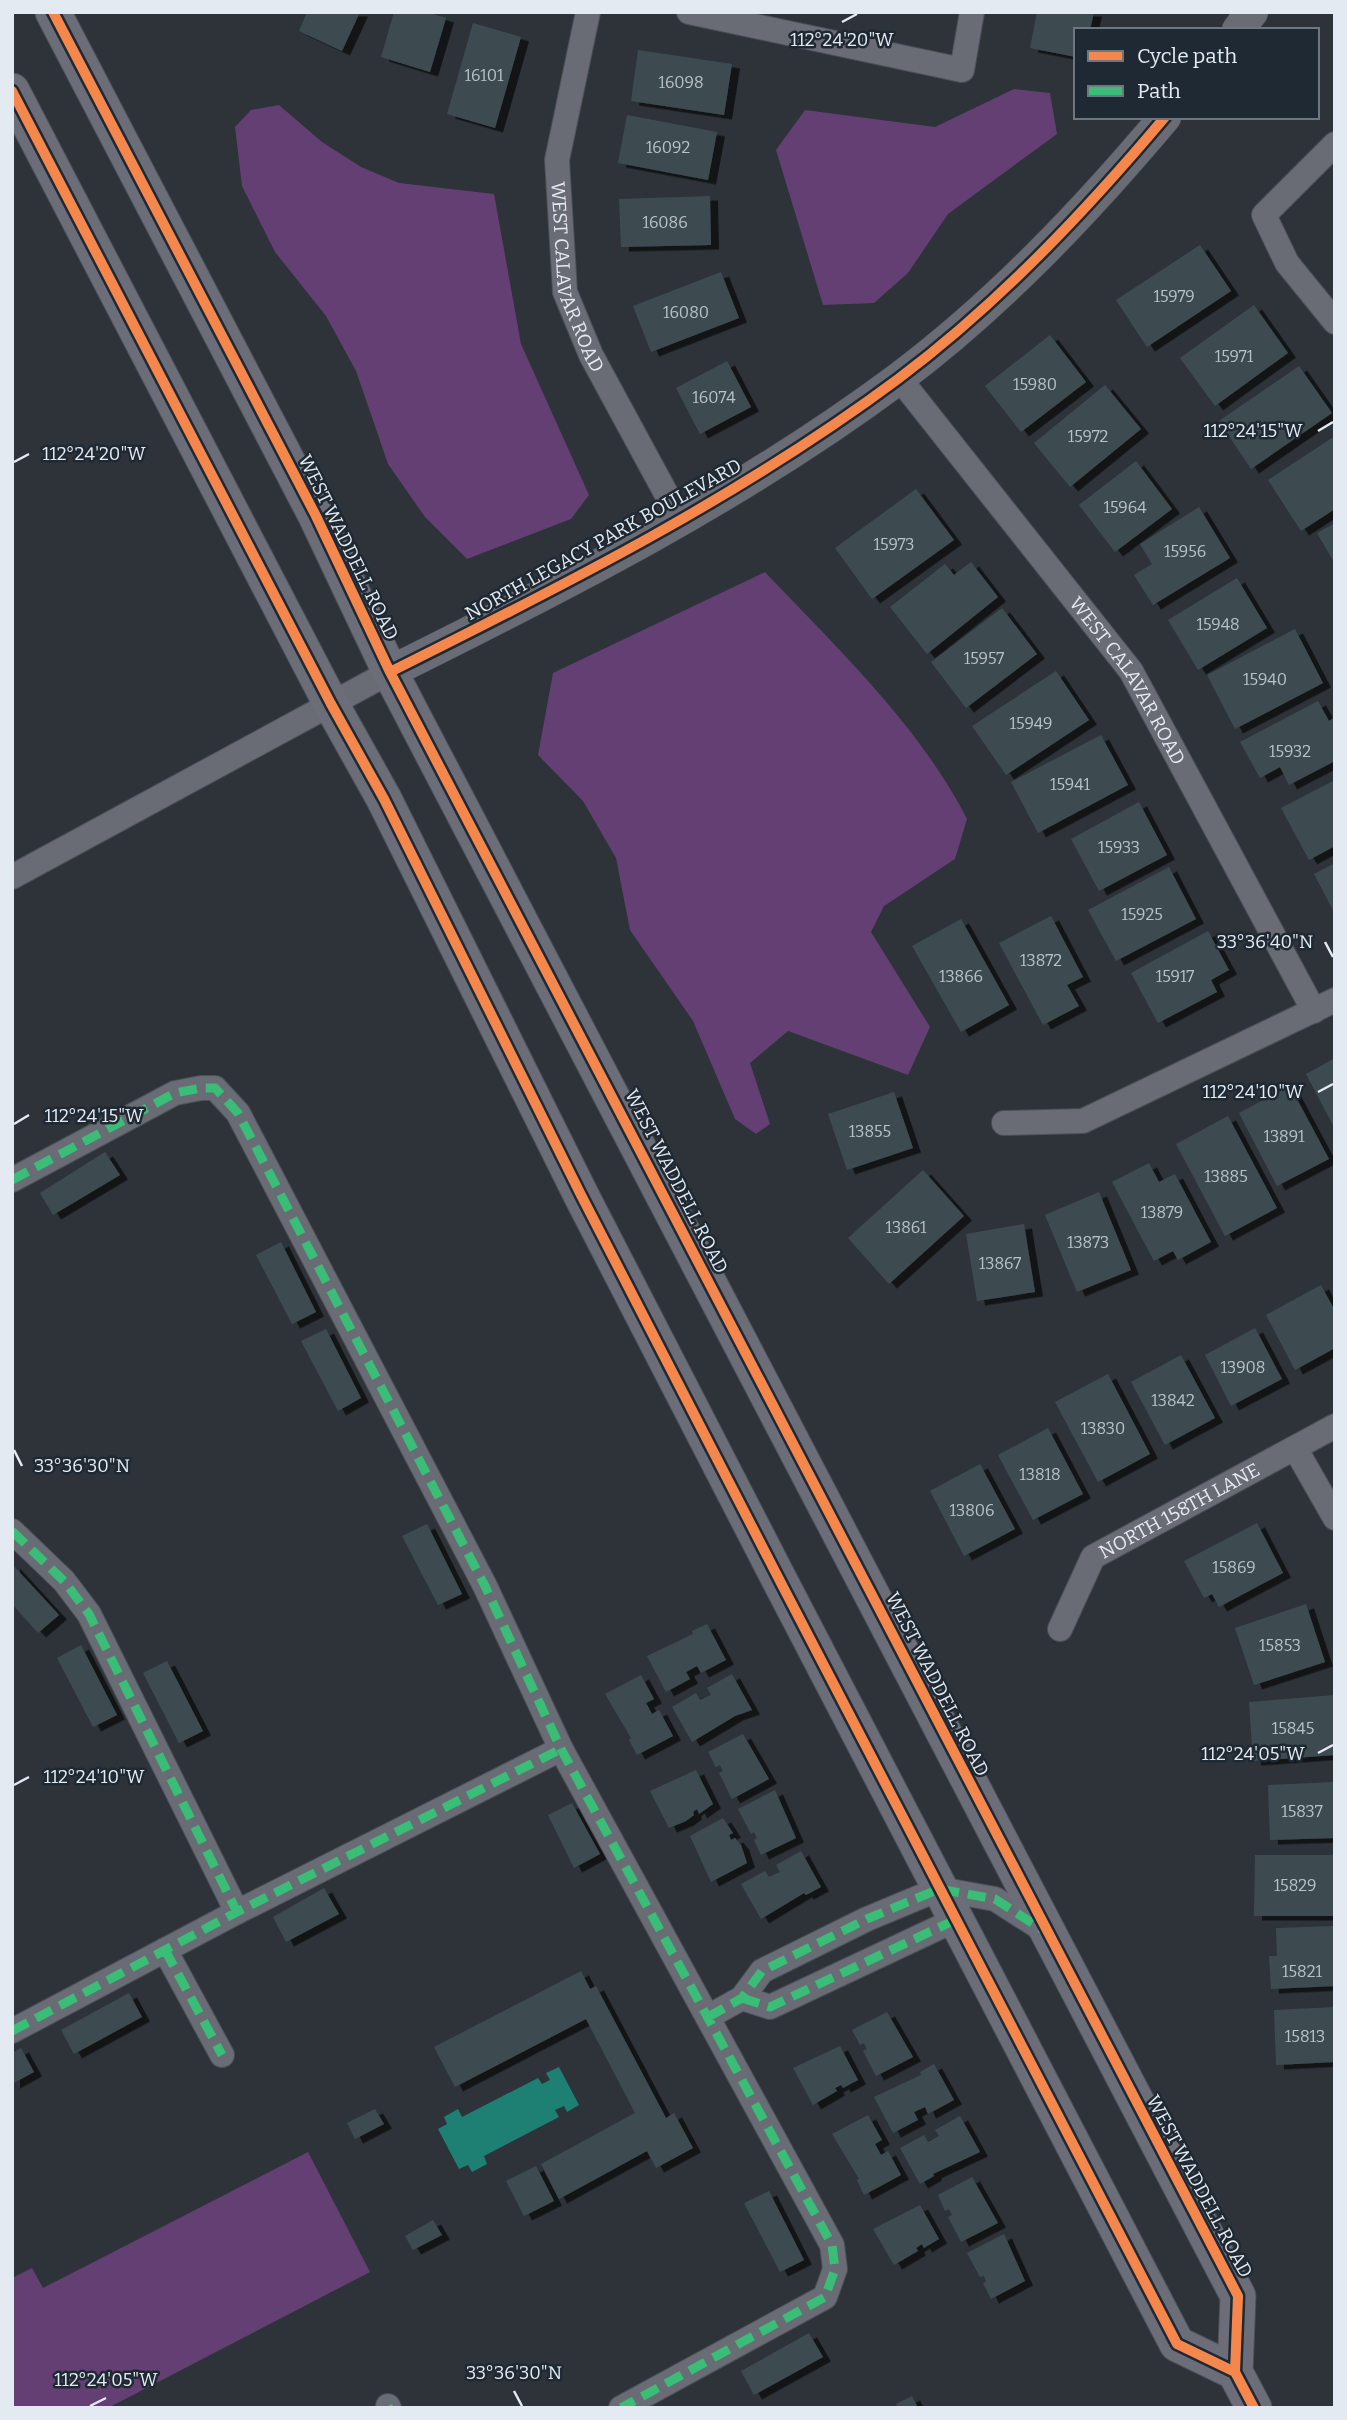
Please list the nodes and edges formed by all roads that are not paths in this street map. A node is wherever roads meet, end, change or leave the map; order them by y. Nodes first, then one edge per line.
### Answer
1 (52, 12) edge
2 (588, 12) edge
3 (689, 12) edge
4 (972, 12) edge
5 (1252, 12) edge
6 (1240, 28) edge
7 (12, 91) edge
8 (1163, 119) edge
9 (1335, 144) edge
10 (1335, 322) edge
11 (899, 378) junction
12 (681, 521) junction
13 (390, 672) junction
14 (331, 704) junction
15 (12, 877) edge
16 (1324, 1005) edge
17 (1004, 1123) dead end
18 (12, 1180) edge
19 (1335, 1426) edge
20 (1295, 1448) junction
21 (1335, 1518) edge
22 (12, 1531) edge
23 (1060, 1629) dead end
24 (561, 1749) junction
25 (939, 1889) junction
26 (237, 1912) junction
27 (955, 1920) junction
28 (1047, 1932) junction
29 (165, 1950) junction
30 (742, 1998) junction
31 (708, 2017) junction
32 (12, 2031) edge
33 (222, 2055) dead end
34 (1235, 2372) junction
35 (621, 2408) edge
36 (1254, 2408) edge

1 - 13 main road, WEST WADDELL ROAD
2 - 12 street, WEST CALAVAR ROAD
3 - 4 street
5 - 6 street
7 - 14 main road
8 - 11 street, NORTH LEGACY PARK BOULEVARD
9 - 10 street
11 - 12 street, NORTH LEGACY PARK BOULEVARD
11 - 16 street, WEST CALAVAR ROAD
12 - 13 street, NORTH LEGACY PARK BOULEVARD
13 - 14 street, NORTH LEGACY PARK BOULEVARD
13 - 28 main road, WEST WADDELL ROAD
14 - 15 street, NORTH LEGACY PARK BOULEVARD
14 - 25 main road
16 - 17 street
18 - 24 street
19 - 20 street, NORTH 158TH LANE
20 - 21 street
20 - 23 street, NORTH 158TH LANE
22 - 26 street
24 - 26 street
24 - 31 street
25 - 27 main road
25 - 28 street
25 - 30 street
26 - 29 street
27 - 30 street
27 - 34 main road
28 - 34 main road, WEST WADDELL ROAD
29 - 32 street
29 - 33 street
30 - 31 street
31 - 35 street
34 - 36 main road

